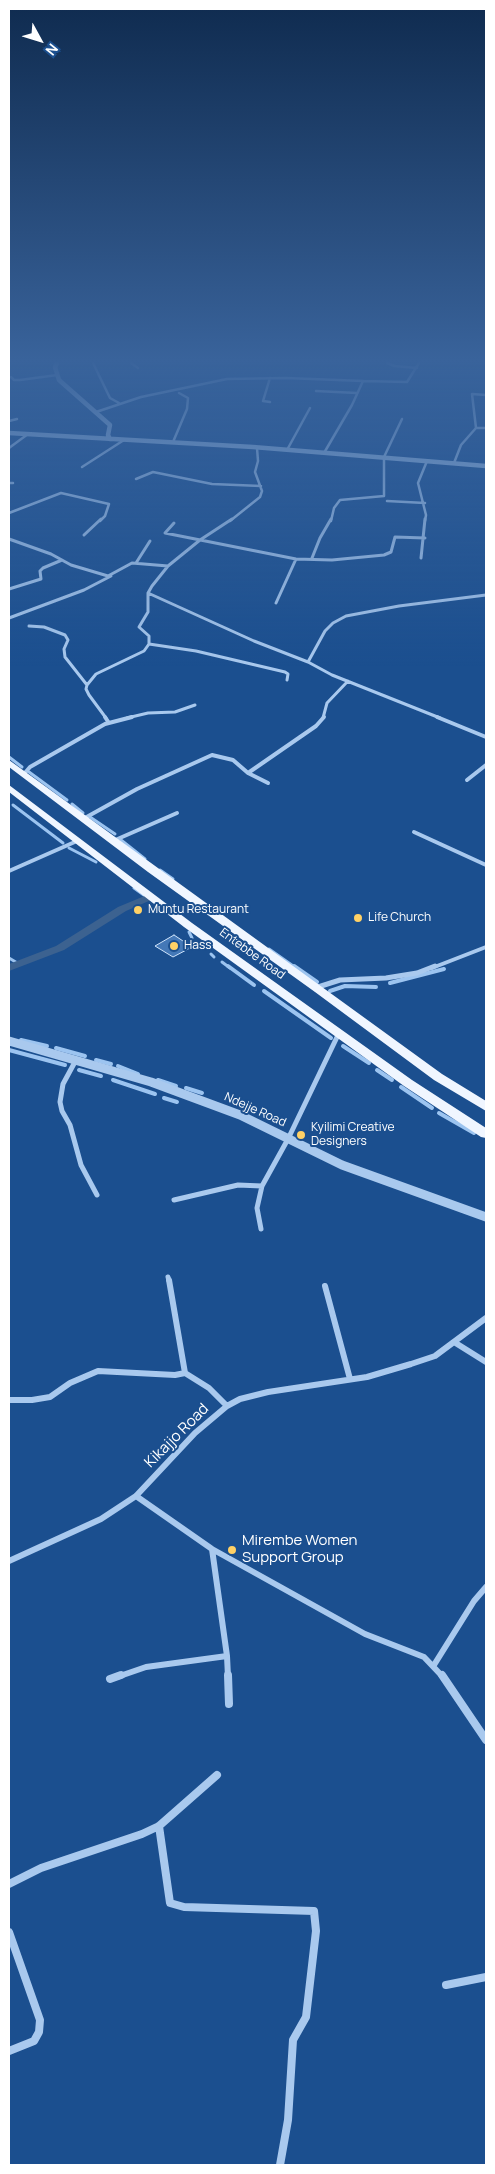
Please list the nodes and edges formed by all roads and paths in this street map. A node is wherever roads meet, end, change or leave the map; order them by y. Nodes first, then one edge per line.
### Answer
1 (86, 464) edge
2 (257, 464) edge
3 (384, 464) edge
4 (426, 464) edge
5 (470, 464) edge
6 (486, 466) edge
7 (82, 467) dead end
8 (136, 479) dead end
9 (9, 483) edge
10 (13, 483) dead end
11 (261, 486) junction
12 (388, 501) dead end
13 (425, 503) junction
14 (9, 513) edge
15 (174, 523) dead end
16 (84, 535) dead end
17 (425, 538) junction
18 (9, 539) edge
19 (200, 540) junction
20 (150, 541) dead end
21 (312, 558) junction
22 (421, 558) dead end
23 (296, 559) junction
24 (62, 560) junction
25 (136, 563) junction
26 (168, 566) junction
27 (111, 576) junction
28 (9, 589) edge
29 (148, 593) junction
30 (486, 595) edge
31 (276, 603) dead end
32 (9, 618) edge
33 (29, 626) dead end
34 (149, 644) junction
35 (308, 662) junction
36 (287, 680) dead end
37 (348, 681) junction
38 (87, 685) junction
39 (195, 705) dead end
40 (109, 723) junction
41 (486, 738) edge
42 (9, 763) edge
43 (486, 765) edge
44 (248, 773) junction
45 (24, 774) junction
46 (467, 780) dead end
47 (268, 783) dead end
48 (9, 788) edge
49 (178, 813) dead end
50 (83, 818) junction
51 (414, 832) dead end
52 (77, 841) junction
53 (113, 841) junction
54 (486, 865) edge
55 (9, 871) edge
56 (486, 946) edge
57 (319, 989) junction
58 (339, 1033) junction
59 (9, 1041) edge
60 (77, 1059) junction
61 (486, 1107) edge
62 (486, 1134) edge
63 (288, 1139) junction
64 (262, 1186) junction
65 (97, 1195) dead end
66 (174, 1200) dead end
67 (486, 1217) edge
68 (261, 1229) dead end
69 (168, 1277) dead end
70 (325, 1286) dead end
71 (486, 1318) edge
72 (454, 1342) junction
73 (486, 1362) edge
74 (185, 1373) junction
75 (350, 1379) junction
76 (9, 1400) edge
77 (227, 1406) junction
78 (136, 1496) junction
79 (212, 1549) junction
80 (9, 1561) edge
81 (486, 1587) edge
82 (227, 1656) junction
83 (434, 1665) junction
84 (110, 1679) dead end
85 (229, 1704) dead end
86 (486, 1740) edge
87 (216, 1776) dead end
88 (159, 1826) junction
89 (9, 1884) edge
90 (9, 1932) edge
91 (486, 1977) edge
92 (446, 1985) dead end
93 (9, 2051) edge
94 (280, 2165) edge

1 - 7 street
2 - 11 street
3 - 21 street
4 - 13 street
5 - 6 street
8 - 11 street
9 - 10 street
11 - 19 street
12 - 13 street
13 - 17 street
14 - 16 street
15 - 19 street
17 - 21 street
17 - 22 street
18 - 24 street
19 - 23 street
19 - 26 street
20 - 25 street
21 - 23 street
23 - 31 street
24 - 27 street
24 - 28 street
25 - 26 street
25 - 27 street
26 - 29 street
27 - 32 street
29 - 34 street
29 - 35 street
30 - 35 street
33 - 38 street
34 - 36 street
34 - 38 street
35 - 37 street
37 - 41 street
37 - 44 street
38 - 40 street
39 - 40 street
40 - 45 street
42 - 45 main road, Entebbe Road
43 - 46 street
44 - 47 street
44 - 50 street
45 - 50 main road, Entebbe Road
48 - 52 main road, Entebbe Road
49 - 53 street
50 - 53 main road, Entebbe Road
51 - 54 street
52 - 55 street
52 - 58 main road, Entebbe Road
53 - 57 main road, Entebbe Road
56 - 57 street
57 - 61 main road, Entebbe Road
58 - 62 main road, Entebbe Road
58 - 63 street
59 - 60 street, Ndejje Road
60 - 63 street, Ndejje Road
60 - 65 street
63 - 64 street
63 - 67 street, Ndejje Road
64 - 66 street
64 - 68 street
69 - 74 street
70 - 75 street
71 - 72 street, Kikajjo Road
72 - 73 street
72 - 75 street, Kikajjo Road
74 - 76 street
74 - 77 street
75 - 77 street, Kikajjo Road
77 - 78 street, Kikajjo Road
78 - 79 street
78 - 80 street, Kikajjo Road
79 - 82 street
79 - 83 street
81 - 83 street
82 - 84 street
82 - 85 street
83 - 86 street
87 - 88 street
88 - 89 street
88 - 94 street
90 - 93 street
91 - 92 street

